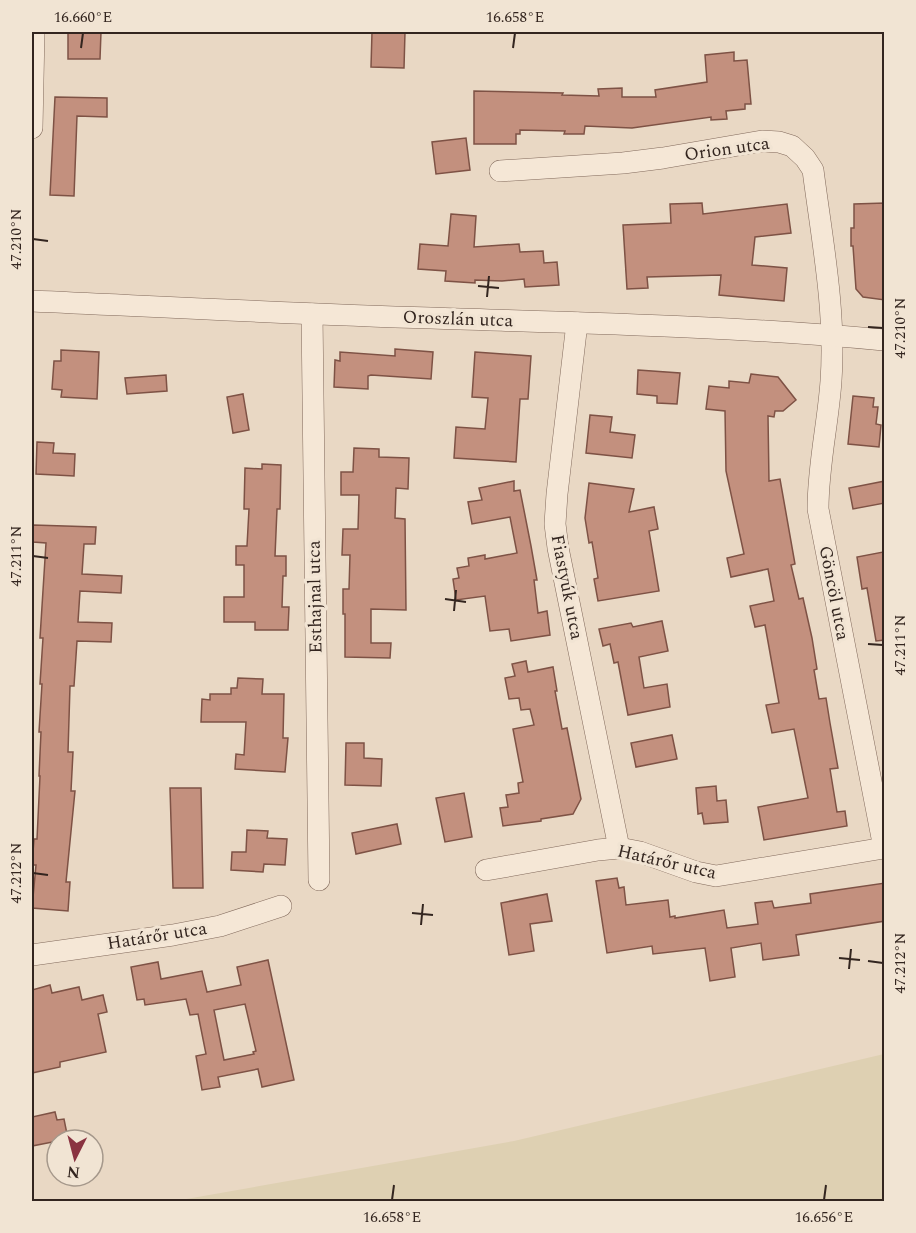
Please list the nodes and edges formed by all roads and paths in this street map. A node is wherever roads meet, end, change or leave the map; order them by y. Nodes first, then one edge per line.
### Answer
1 (34, 32) edge
2 (32, 128) edge
3 (500, 171) dead end
4 (32, 301) edge
5 (312, 314) junction
6 (577, 323) junction
7 (831, 335) junction
8 (885, 340) edge
9 (620, 848) junction
10 (884, 848) edge
11 (486, 870) dead end
12 (319, 880) dead end
13 (281, 906) dead end
14 (32, 955) edge

1 - 2 street
3 - 7 street, Orion utca
4 - 5 street, Oroszlán utca
5 - 6 street, Oroszlán utca
5 - 12 street, Esthajnal utca
6 - 7 street, Oroszlán utca
6 - 9 street, Fiastyúk utca
7 - 8 street, Oroszlán utca
7 - 10 street, Göncöl utca
9 - 10 street, Határőr utca
9 - 11 street, Határőr utca
13 - 14 street, Határőr utca

